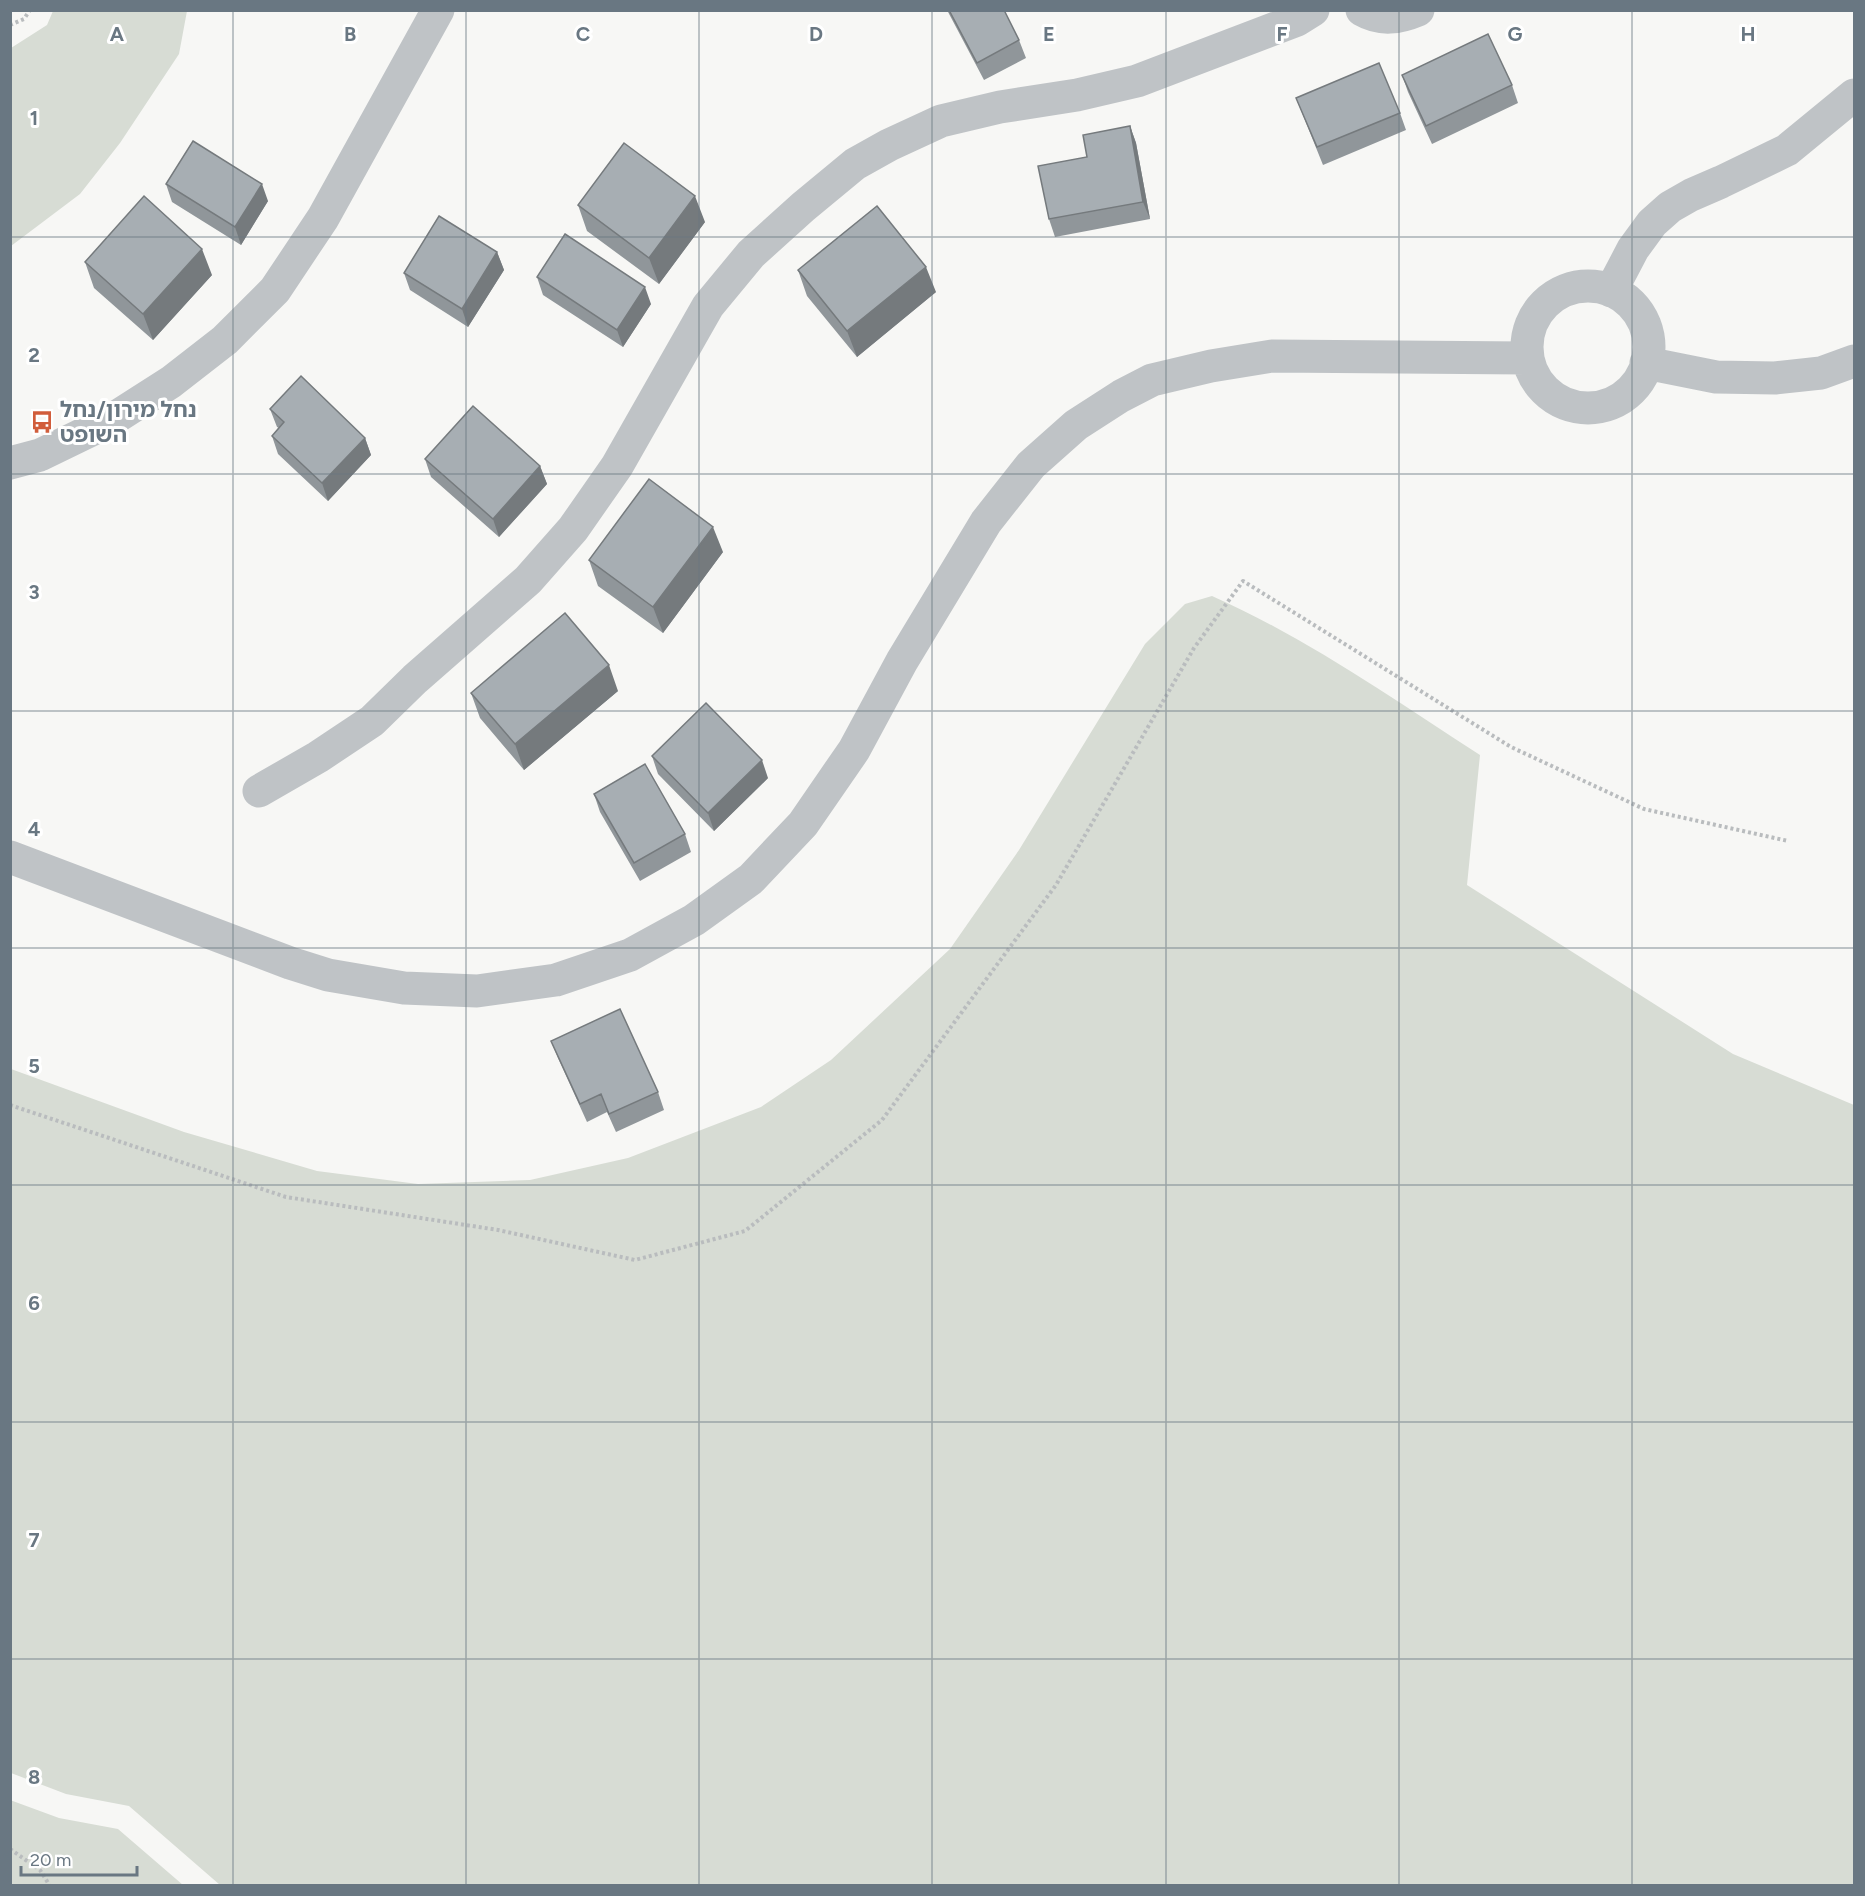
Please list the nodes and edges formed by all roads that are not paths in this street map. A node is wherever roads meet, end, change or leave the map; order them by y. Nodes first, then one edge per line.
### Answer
1 (438, 10) edge
2 (1313, 10) edge
3 (1362, 10) edge
4 (1418, 10) edge
5 (1854, 95) edge
6 (1611, 291) junction
7 (1528, 358) junction
8 (1854, 361) edge
9 (1646, 363) junction
10 (10, 464) edge
11 (259, 791) dead end
12 (10, 857) edge

1 - 10 street
2 - 11 street
3 - 4 street
5 - 6 street
6 - 7 street
6 - 9 street
7 - 9 street
7 - 12 street
8 - 9 street

